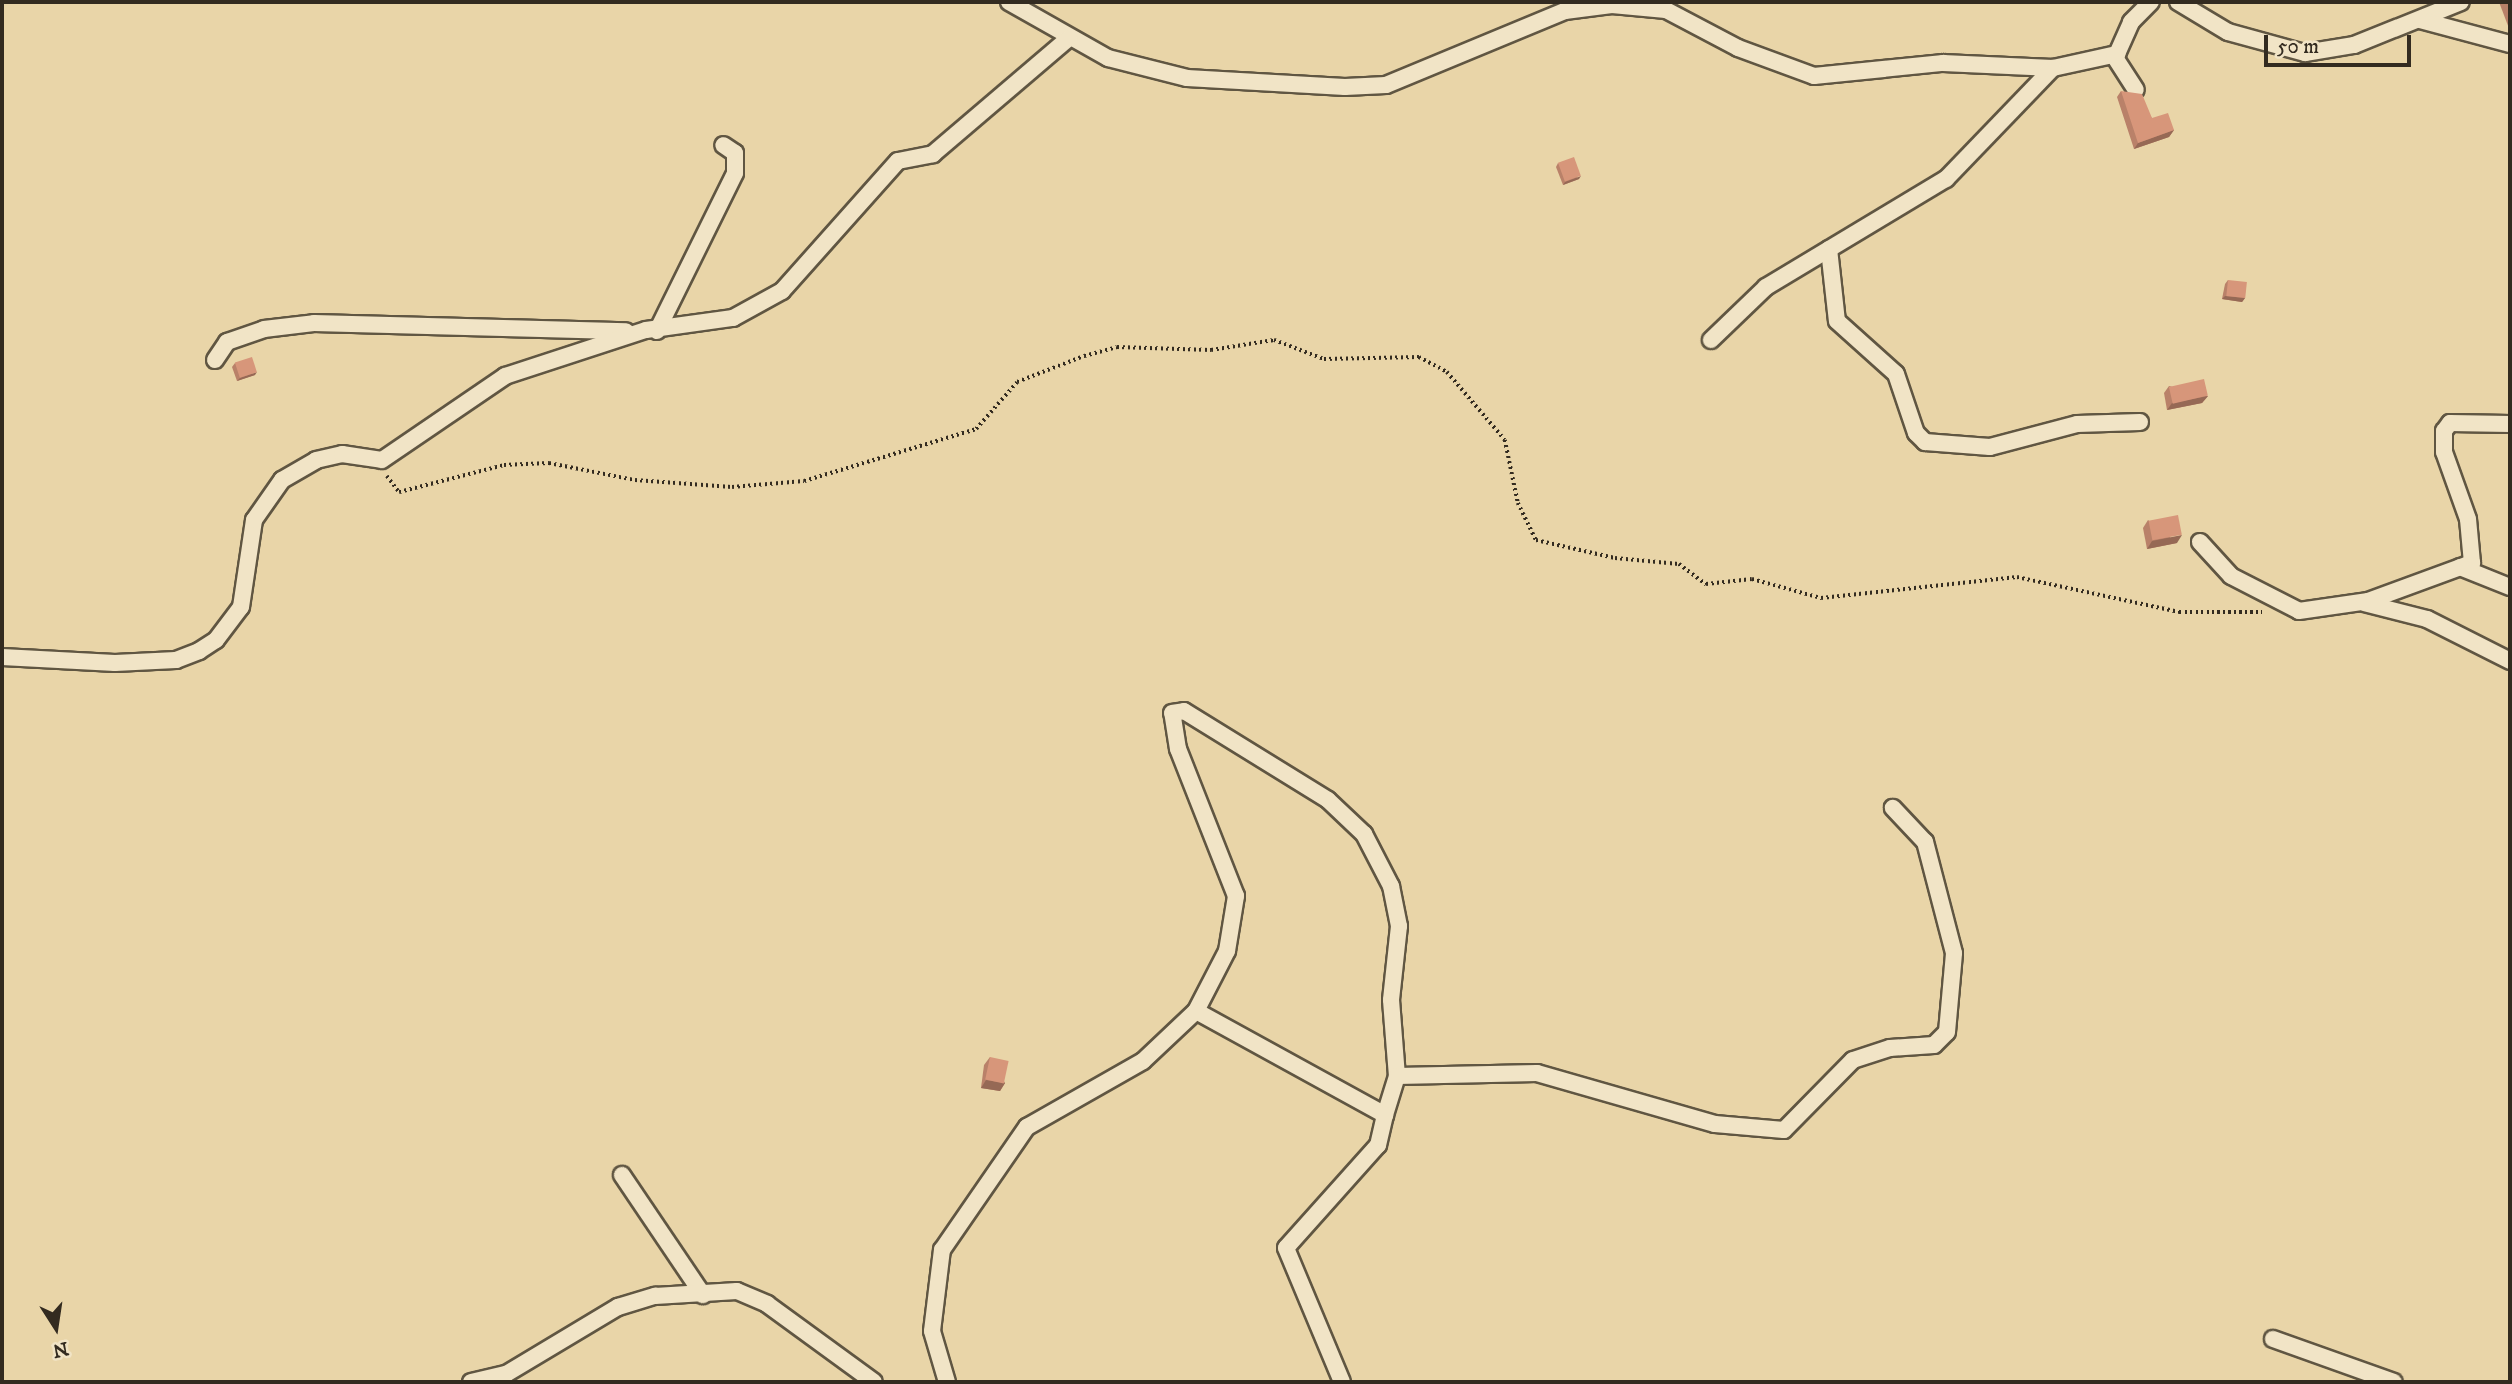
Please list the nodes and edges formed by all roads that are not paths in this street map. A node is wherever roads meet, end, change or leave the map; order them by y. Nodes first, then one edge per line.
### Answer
1 (1009, 2) edge
2 (2151, 2) edge
3 (2178, 2) edge
4 (2461, 2) edge
5 (2420, 20) junction
6 (1069, 38) junction
7 (2510, 44) edge
8 (2114, 56) junction
9 (2053, 68) junction
10 (2136, 90) edge
11 (723, 145) dead end
12 (1829, 249) junction
13 (652, 331) junction
14 (1711, 340) dead end
15 (215, 360) dead end
16 (2140, 422) dead end
17 (2510, 424) edge
18 (2200, 542) dead end
19 (2460, 567) junction
20 (2510, 587) edge
21 (2361, 603) junction
22 (2, 657) edge
23 (2510, 662) edge
24 (1893, 808) dead end
25 (1196, 1011) junction
26 (1397, 1076) junction
27 (1385, 1115) junction
28 (622, 1175) dead end
29 (703, 1295) junction
30 (2273, 1339) dead end
31 (471, 1382) edge
32 (874, 1382) edge
33 (947, 1382) edge
34 (1342, 1382) edge
35 (2394, 1382) edge

1 - 6 street
2 - 8 street
3 - 5 street
4 - 5 street
5 - 7 street
6 - 9 street
6 - 13 street
8 - 9 street
8 - 10 street
9 - 12 street
11 - 13 street
12 - 14 street
12 - 16 street
13 - 15 street
13 - 22 street
17 - 19 street
18 - 21 street
19 - 20 street
19 - 21 street
21 - 23 street
24 - 26 street
25 - 26 street
25 - 27 street
25 - 33 street
26 - 27 street
27 - 34 street
28 - 29 street
29 - 31 street
29 - 32 street
30 - 35 street

